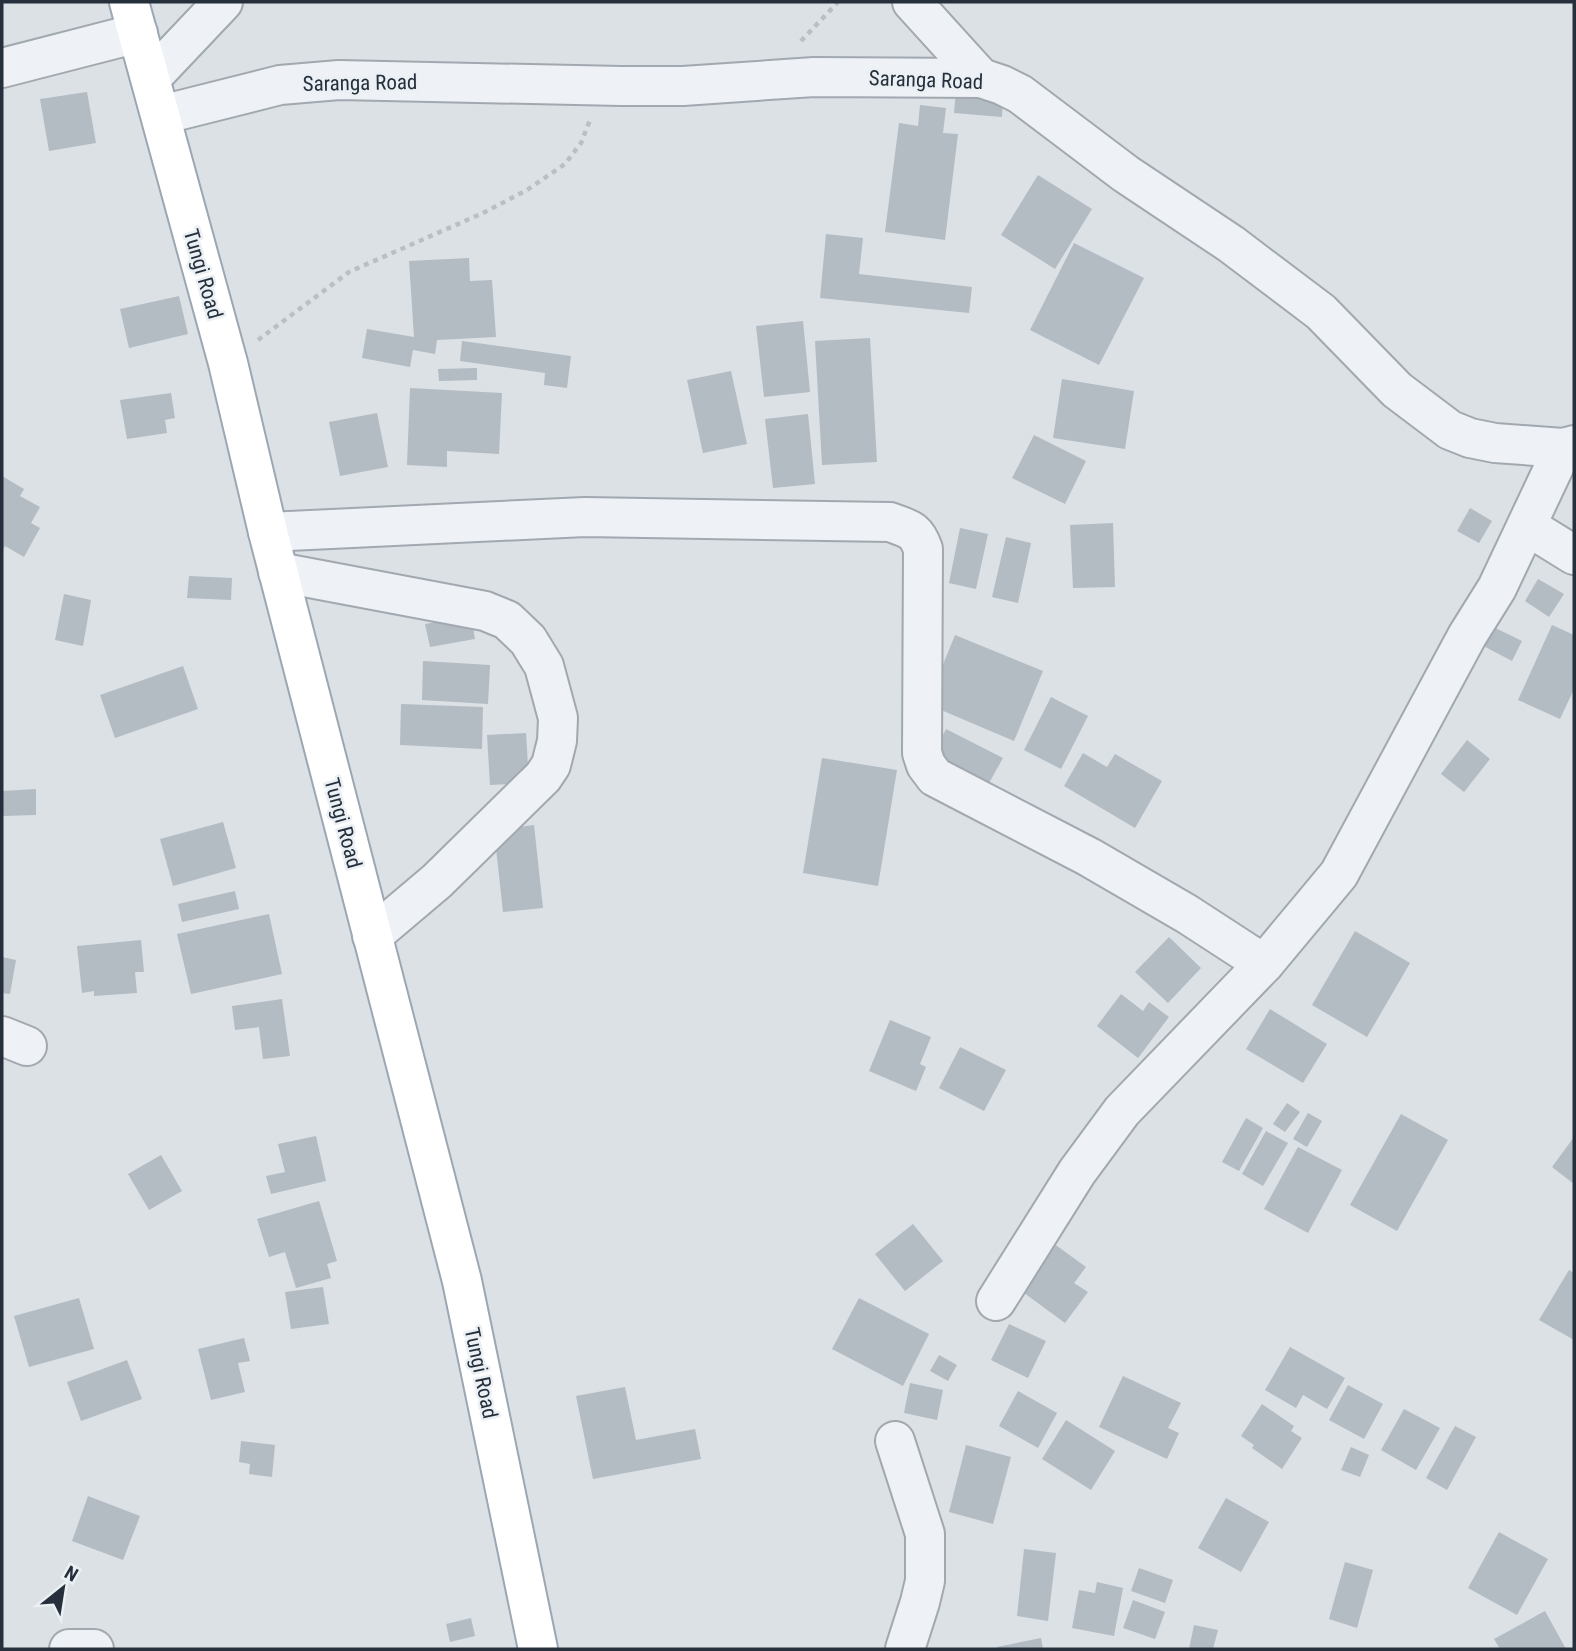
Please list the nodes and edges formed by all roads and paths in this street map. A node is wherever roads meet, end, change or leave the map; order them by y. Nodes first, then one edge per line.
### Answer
1 (223, 2) edge
2 (912, 2) edge
3 (134, 17) edge
4 (2, 68) edge
5 (151, 78) junction
6 (981, 78) junction
7 (602, 86) junction
8 (160, 116) junction
9 (228, 363) junction
10 (1568, 447) edge
11 (1527, 526) junction
12 (268, 532) junction
13 (1574, 555) edge
14 (278, 572) junction
15 (372, 936) junction
16 (1264, 964) junction
17 (996, 1301) dead end
18 (895, 1441) dead end
19 (69, 1649) edge
20 (94, 1649) edge
21 (538, 1649) edge
22 (905, 1649) edge

1 - 5 street
2 - 6 street
3 - 4 street
3 - 5 main road, Tungi Road
5 - 8 main road, Tungi Road
6 - 7 street, Saranga Road
6 - 10 street, Saranga Road
7 - 8 street, Saranga Road
7 - 9 path
8 - 9 main road, Tungi Road
9 - 12 main road, Tungi Road
10 - 11 street
11 - 13 street
11 - 16 street
12 - 14 main road, Tungi Road
12 - 16 street
14 - 15 main road, Tungi Road
14 - 15 street
15 - 21 main road, Tungi Road
16 - 17 street
18 - 22 street
19 - 20 street

